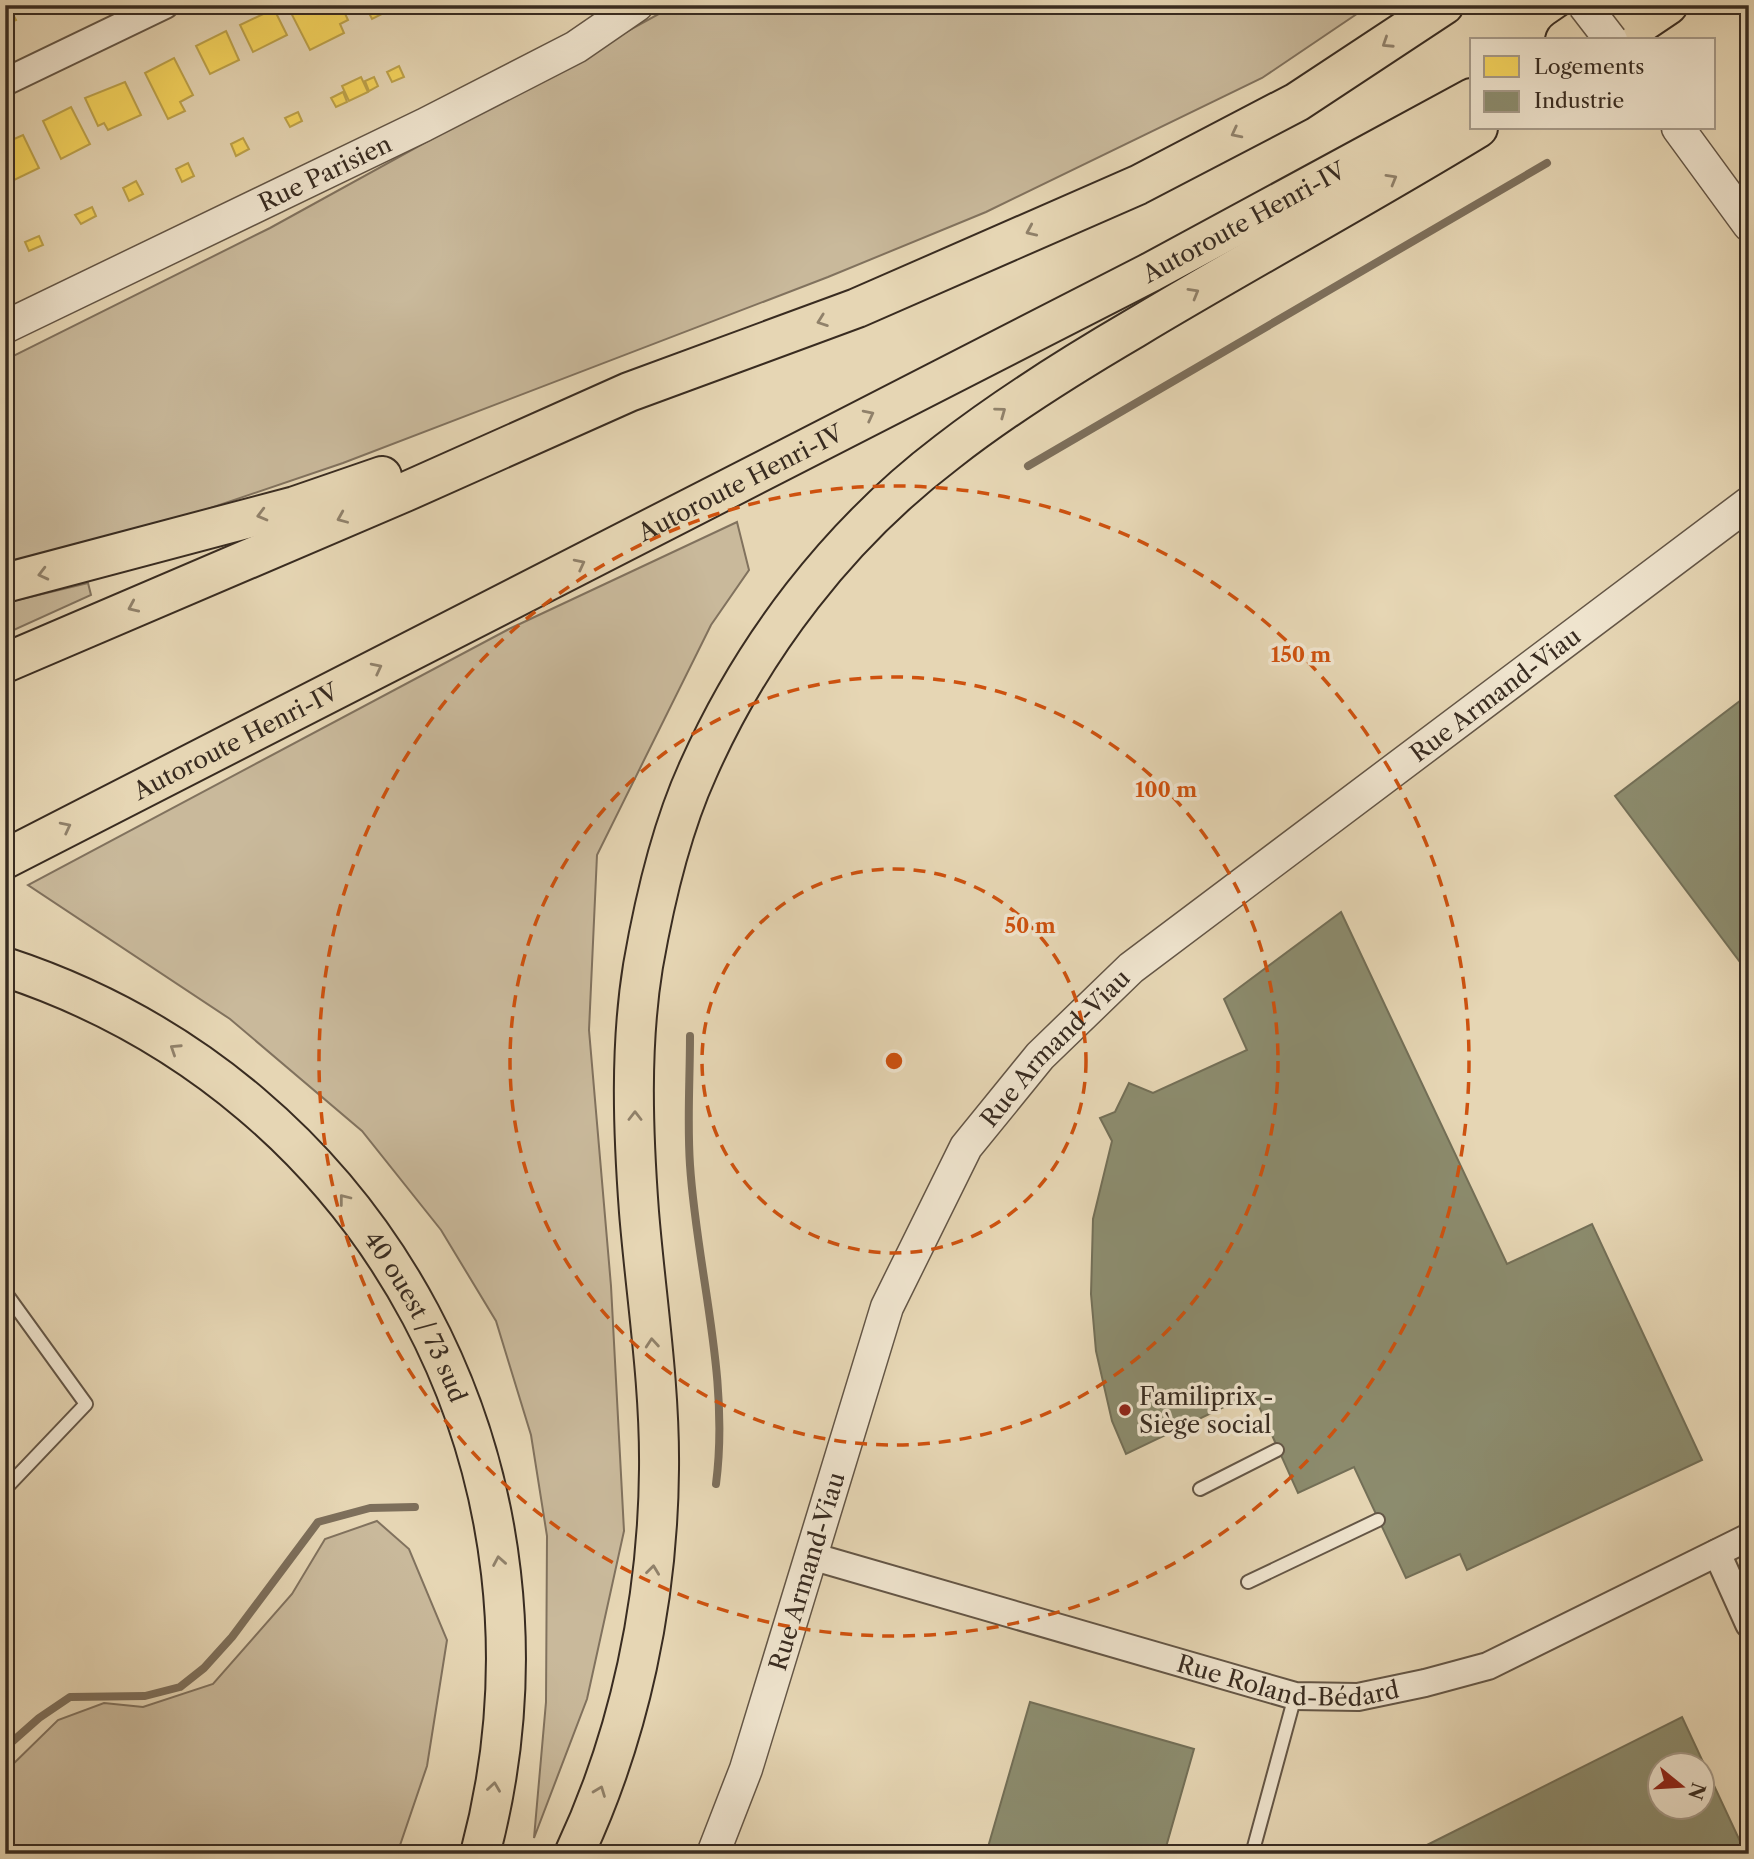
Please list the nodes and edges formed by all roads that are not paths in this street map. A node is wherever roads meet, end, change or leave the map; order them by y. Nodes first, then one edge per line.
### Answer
1 (165, 5) edge
2 (637, 5) edge
3 (1444, 5) edge
4 (1584, 5) edge
5 (1616, 5) edge
6 (1668, 5) edge
7 (1568, 38) edge
8 (1611, 38) edge
9 (1616, 38) edge
10 (5, 82) edge
11 (1470, 99) edge
12 (1475, 130) edge
13 (1679, 130) edge
14 (1749, 225) edge
15 (5, 327) edge
16 (629, 392) junction
17 (1749, 503) edge
18 (5, 583) edge
19 (5, 663) edge
20 (5, 859) edge
21 (5, 967) edge
22 (5, 1292) edge
23 (1277, 1450) dead end
24 (5, 1489) edge
25 (1200, 1489) dead end
26 (1378, 1520) dead end
27 (1749, 1537) edge
28 (1717, 1553) junction
29 (811, 1556) junction
30 (1248, 1581) dead end
31 (1749, 1624) edge
32 (1296, 1696) junction
33 (480, 1854) edge
34 (574, 1854) edge
35 (713, 1854) edge
36 (1252, 1854) edge

1 - 10 street
2 - 15 street, Rue Parisien
3 -> 16 highway
4 - 8 street, bridge
5 - 7 highway
6 - 9 highway
20 -> 11 highway, Autoroute Henri-IV
34 -> 12 highway
13 - 14 street
16 -> 18 highway
16 -> 19 highway
17 - 29 street, Rue Armand-Viau
33 -> 21 highway, 40 ouest / 73 sud
22 - 24 lane
23 - 25 lane
26 - 30 lane
27 - 28 street, Rue Roland-Bédard
28 - 31 street
28 - 32 street, Rue Roland-Bédard
29 - 32 street, Rue Roland-Bédard
29 - 35 street, Rue Armand-Viau
32 - 36 lane

